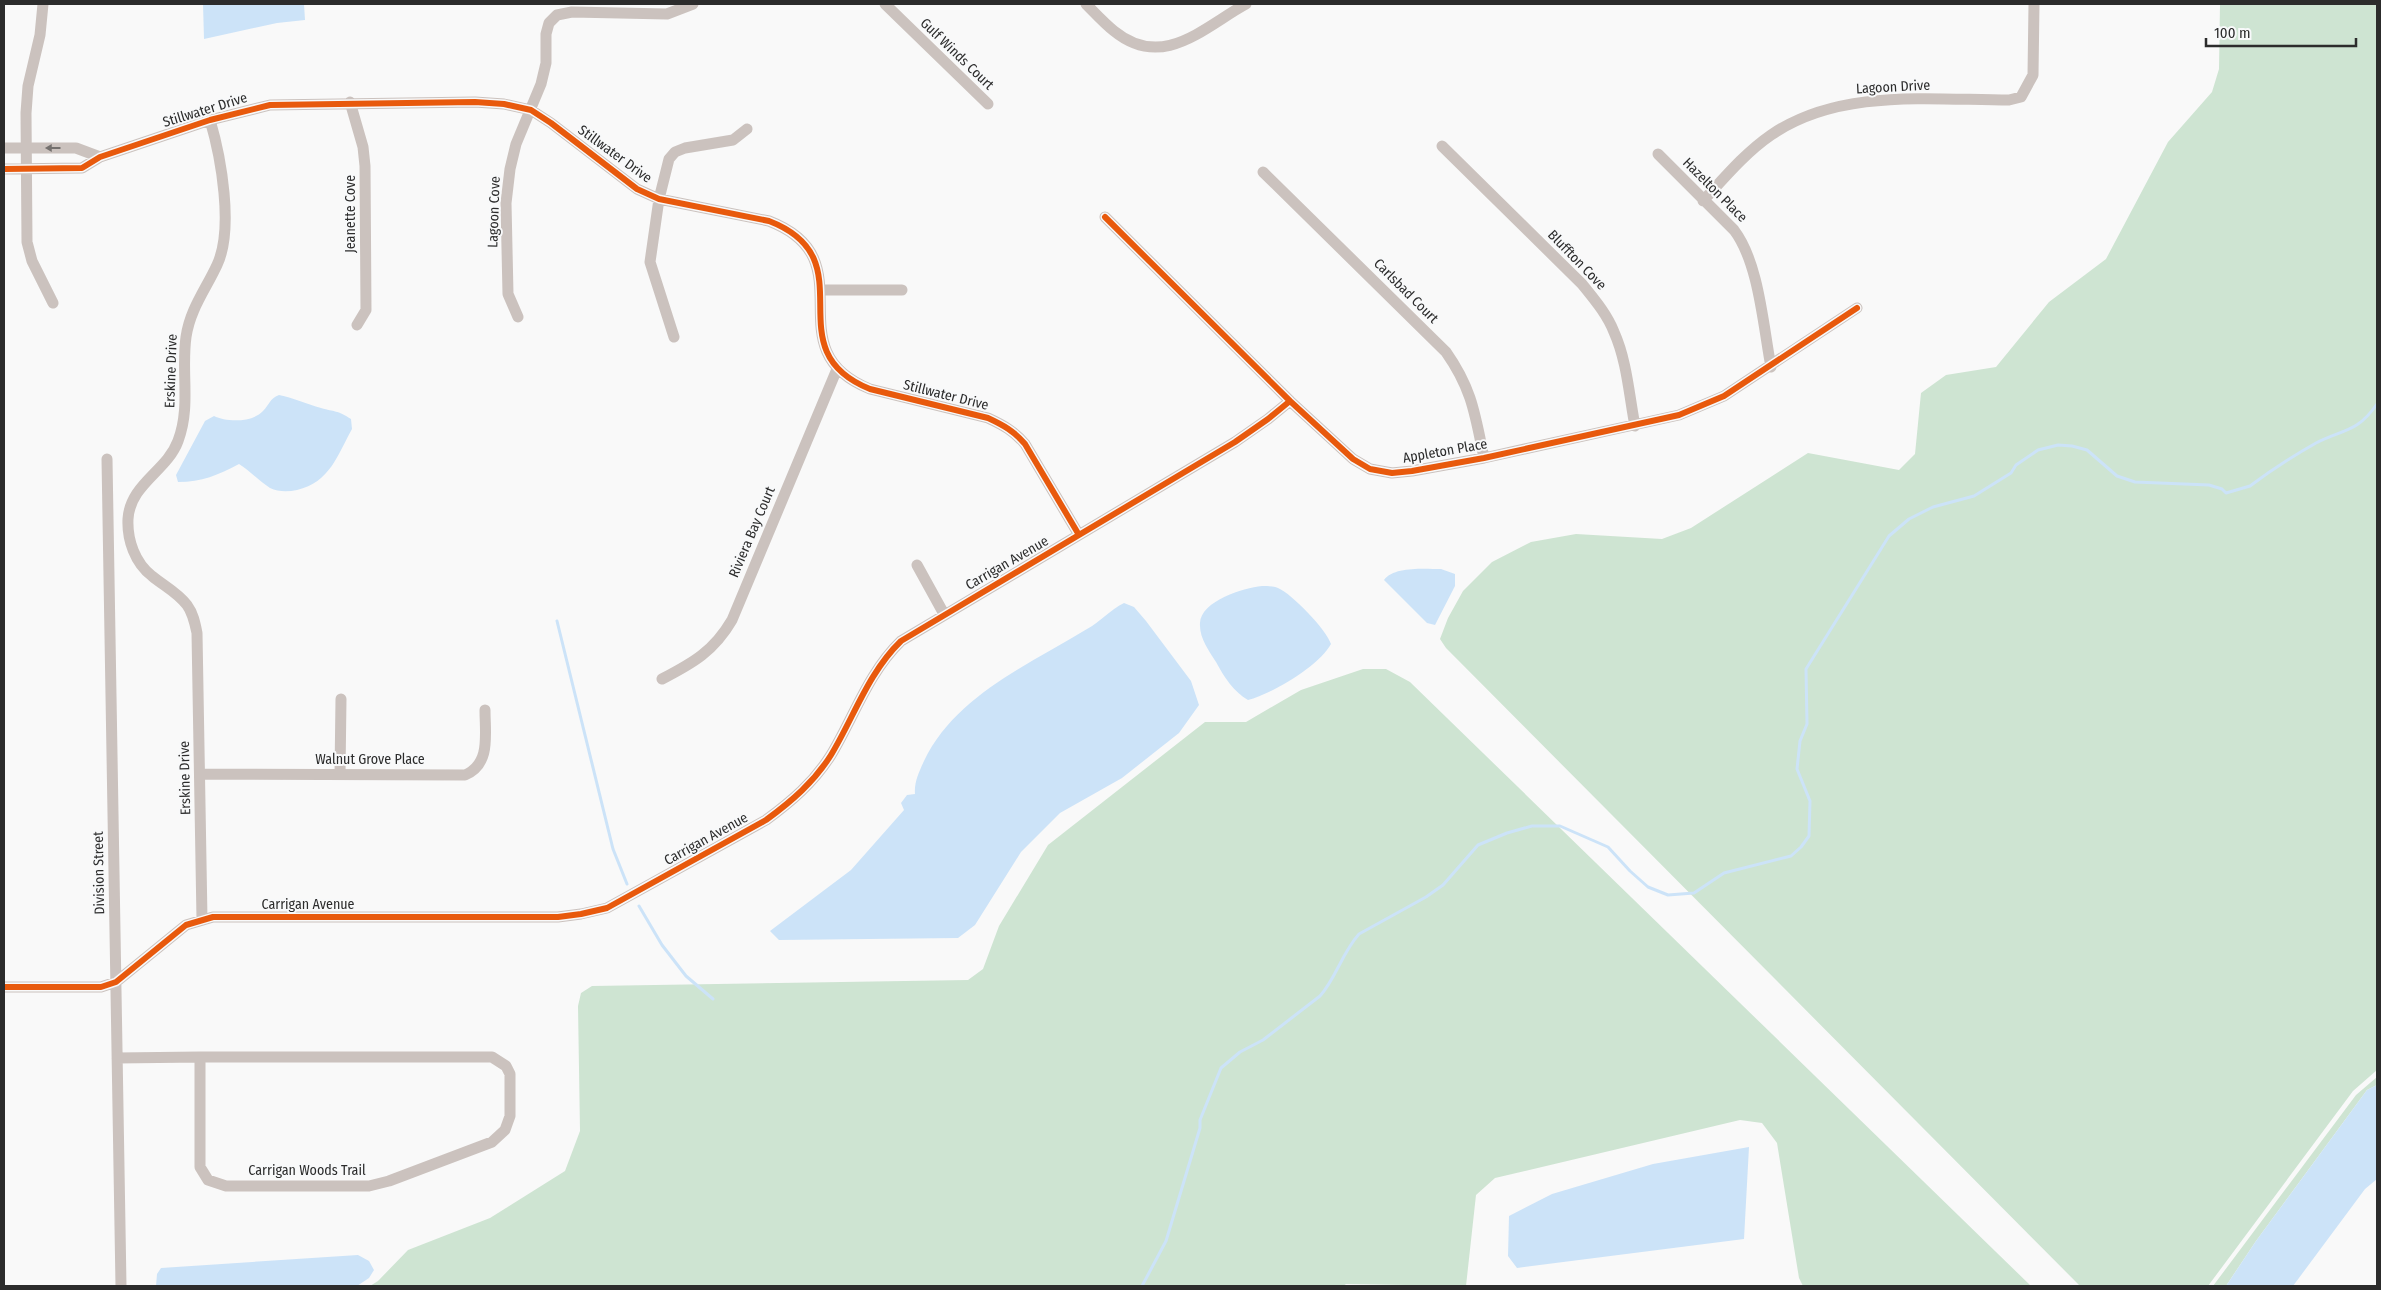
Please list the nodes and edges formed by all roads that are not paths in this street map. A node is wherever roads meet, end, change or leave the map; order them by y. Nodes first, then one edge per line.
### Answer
1 (43, 4) edge
2 (694, 4) edge
3 (885, 4) edge
4 (1086, 4) edge
5 (1246, 4) edge
6 (2034, 4) edge
7 (350, 102) junction
8 (988, 104) dead end
9 (531, 110) junction
10 (210, 120) junction
11 (747, 129) dead end
12 (1442, 146) dead end
13 (4, 148) edge
14 (26, 148) junction
15 (1658, 154) dead end
16 (100, 157) junction
17 (26, 168) junction
18 (4, 169) edge
19 (1263, 172) dead end
20 (659, 199) junction
21 (1703, 201) junction
22 (1105, 217) dead end
23 (820, 290) junction
24 (902, 290) dead end
25 (53, 303) dead end
26 (1857, 308) dead end
27 (518, 317) dead end
28 (357, 325) dead end
29 (674, 337) dead end
30 (1771, 367) junction
31 (837, 369) junction
32 (1290, 401) junction
33 (1635, 426) junction
34 (1484, 458) junction
35 (107, 459) dead end
36 (1079, 535) junction
37 (917, 565) dead end
38 (944, 614) junction
39 (662, 679) dead end
40 (341, 699) dead end
41 (486, 710) dead end
42 (200, 774) junction
43 (340, 774) junction
44 (202, 919) junction
45 (116, 982) junction
46 (4, 987) edge
47 (200, 1057) junction
48 (117, 1058) junction
49 (121, 1286) edge

1 - 14 street
2 - 9 street
3 - 8 street, Gulf Winds Court
4 - 5 street
6 - 21 street, Lagoon Drive
7 - 9 street, Stillwater Drive
7 - 10 street, Stillwater Drive
7 - 28 street, Jeanette Cove
9 - 20 street, Stillwater Drive
9 - 27 street, Lagoon Cove
10 - 16 street, Stillwater Drive
10 - 42 street, Erskine Drive
11 - 20 street
12 - 33 street, Bluffton Cove
13 - 14 street
16 -> 14 street
14 - 17 street
15 - 21 street, Hazelton Place
16 - 17 street, Stillwater Drive
17 - 18 street, Stillwater Drive
17 - 25 street
19 - 34 street, Carlsbad Court
20 - 23 street, Stillwater Drive
20 - 29 street
21 - 30 street, Hazelton Place
22 - 32 street, Appleton Place
23 - 24 street
23 - 31 street, Stillwater Drive
26 - 30 street, Appleton Place
30 - 33 street, Appleton Place
31 - 36 street, Stillwater Drive
31 - 39 street, Riviera Bay Court
32 - 34 street, Appleton Place
32 - 36 street, Carrigan Avenue
33 - 34 street, Appleton Place
35 - 45 street, Division Street
36 - 38 street, Carrigan Avenue
37 - 38 street
38 - 44 street, Carrigan Avenue
40 - 43 street
41 - 43 street, Walnut Grove Place
42 - 43 street, Walnut Grove Place
42 - 44 street, Erskine Drive
44 - 45 street, Carrigan Avenue
45 - 46 street, Carrigan Avenue
45 - 48 street, Division Street
47 - 47 street, Carrigan Woods Trail
47 - 48 street, Carrigan Woods Trail
48 - 49 street, Division Street

